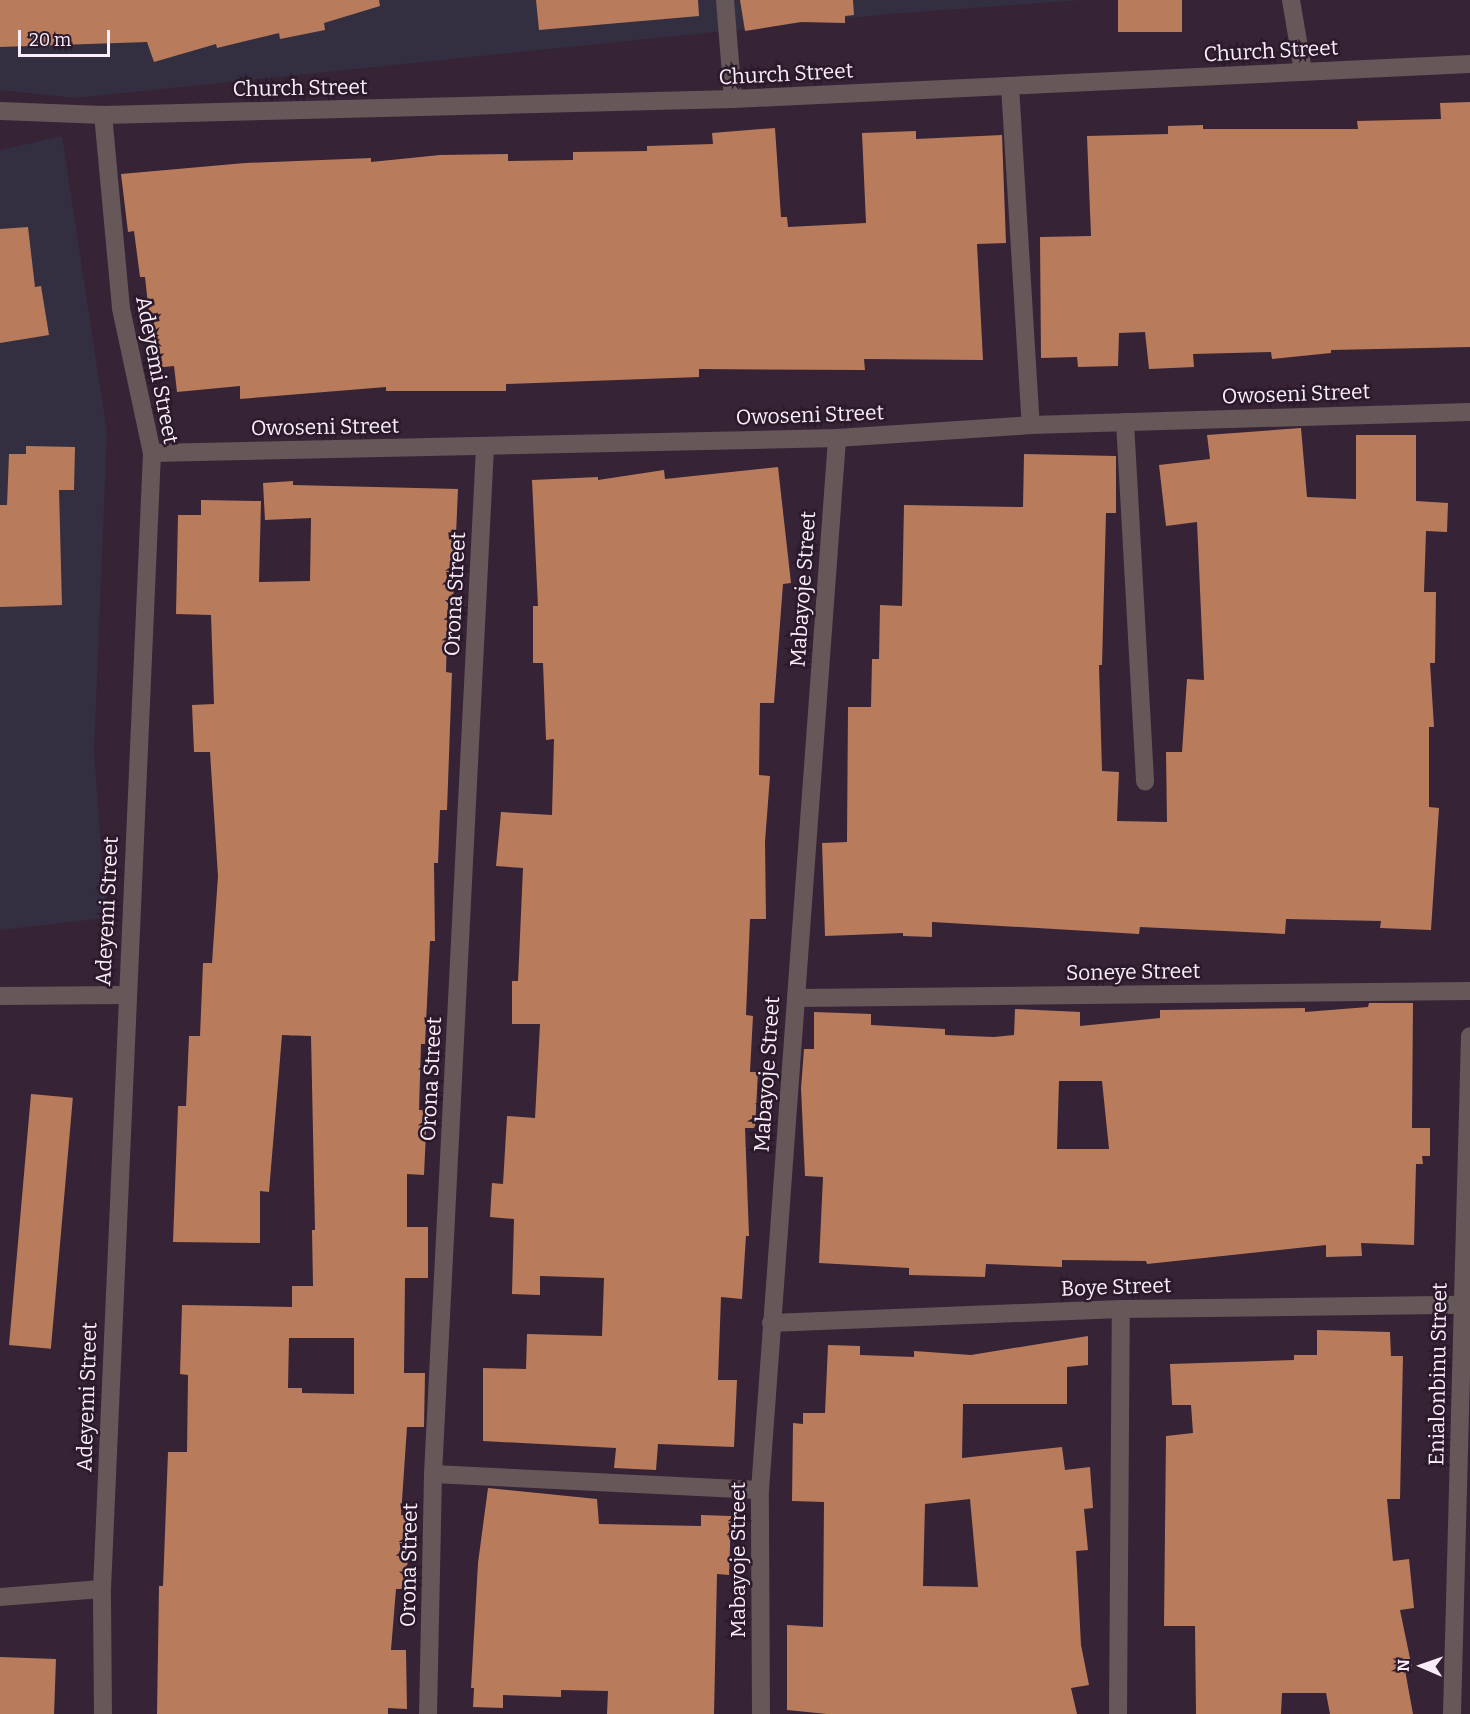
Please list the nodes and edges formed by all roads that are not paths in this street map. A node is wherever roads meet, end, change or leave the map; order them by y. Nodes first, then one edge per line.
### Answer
1 (724, 0) edge
2 (1291, 0) edge
3 (1470, 64) edge
4 (1303, 71) junction
5 (1010, 86) junction
6 (733, 99) junction
7 (0, 111) edge
8 (103, 115) junction
9 (1470, 412) edge
10 (1125, 422) junction
11 (1031, 424) junction
12 (837, 438) junction
13 (485, 447) junction
14 (152, 453) junction
15 (1145, 781) dead end
16 (1470, 991) edge
17 (125, 995) junction
18 (0, 996) edge
19 (796, 998) junction
20 (1470, 1036) edge
21 (1461, 1305) junction
22 (1121, 1309) junction
23 (771, 1323) junction
24 (433, 1474) junction
25 (760, 1490) junction
26 (102, 1589) junction
27 (0, 1597) edge
28 (103, 1714) edge
29 (428, 1714) edge
30 (761, 1714) edge
31 (1118, 1714) edge
32 (1452, 1714) edge

1 - 6 street
2 - 4 street
3 - 4 street, Church Street
4 - 5 street, Church Street
5 - 6 street, Church Street
5 - 11 street
6 - 8 street, Church Street
7 - 8 street, Church Street
8 - 14 street, Adeyemi Street
9 - 10 street, Owoseni Street
10 - 11 street, Owoseni Street
10 - 15 street
11 - 12 street, Owoseni Street
12 - 13 street, Owoseni Street
12 - 19 street, Mabayoje Street
13 - 14 street, Owoseni Street
13 - 24 street, Orona Street
14 - 17 street, Adeyemi Street
16 - 19 street, Soneye Street
17 - 18 street
17 - 26 street, Adeyemi Street
19 - 23 street, Mabayoje Street
20 - 21 street, Enialonbinu Street
21 - 22 street, Boye Street
21 - 32 street, Enialonbinu Street
22 - 23 street, Boye Street
22 - 31 street
23 - 25 street, Mabayoje Street
24 - 25 street
24 - 29 street, Orona Street
25 - 30 street, Mabayoje Street
26 - 27 street
26 - 28 street, Adeyemi Street

